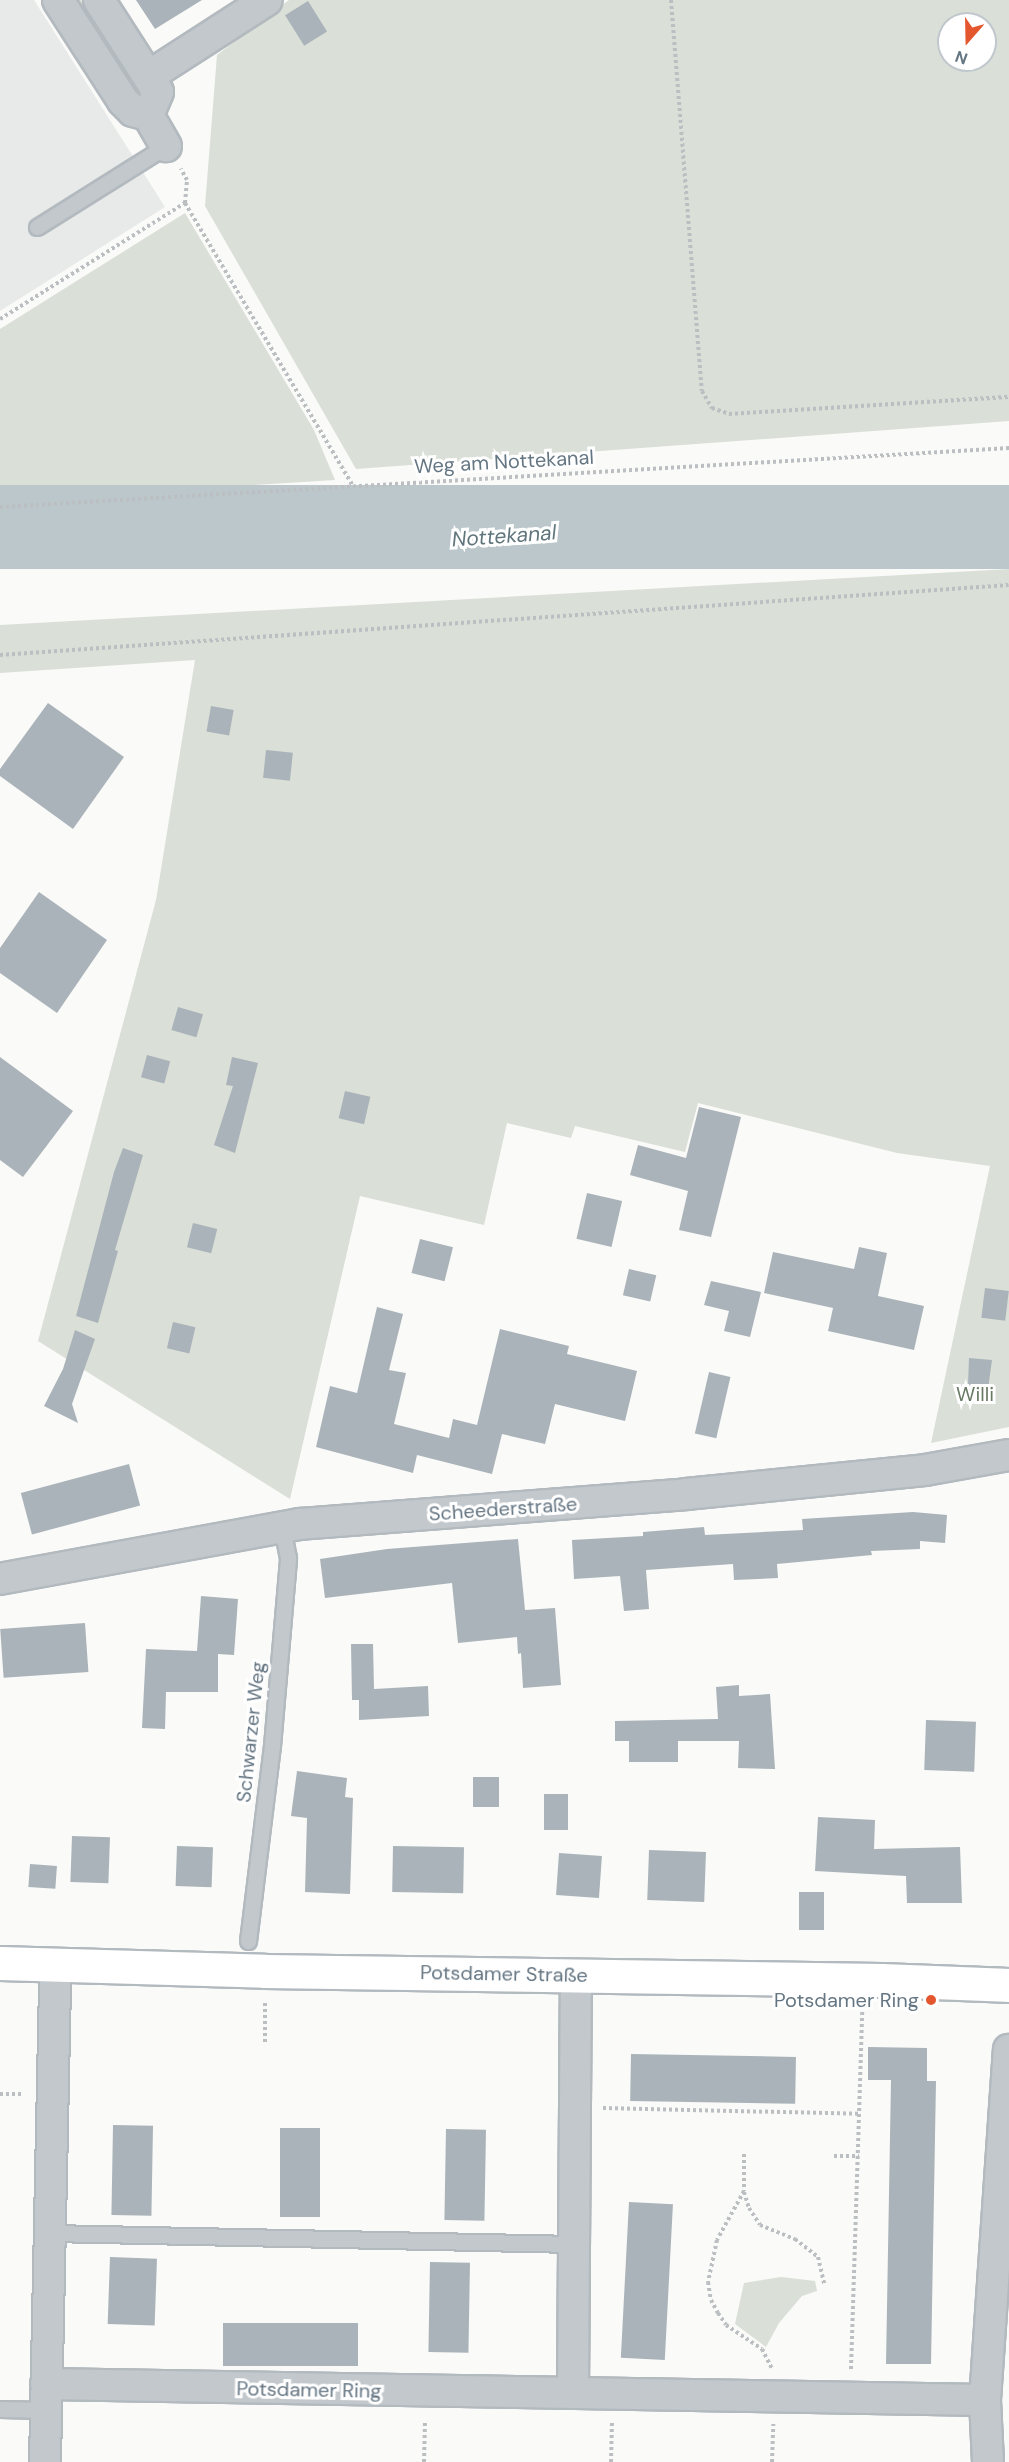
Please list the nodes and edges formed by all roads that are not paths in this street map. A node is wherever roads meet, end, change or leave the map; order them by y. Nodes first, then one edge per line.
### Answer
1 (58, 0) edge
2 (99, 0) edge
3 (267, 0) edge
4 (149, 76) junction
5 (148, 115) junction
6 (166, 146) joint
7 (37, 227) dead end
8 (1009, 1455) edge
9 (282, 1527) junction
10 (0, 1579) edge
11 (248, 1941) dead end
12 (0, 1962) edge
13 (55, 1964) junction
14 (576, 1975) junction
15 (1009, 1984) edge
16 (1009, 2050) edge
17 (49, 2233) junction
18 (573, 2244) junction
19 (573, 2392) junction
20 (46, 2397) junction
21 (985, 2400) junction
22 (0, 2409) edge
23 (995, 2454) edge
24 (45, 2462) edge

1 - 5 street
2 - 4 street
3 - 4 street
4 - 5 street
5 - 6 street
6 - 7 lane
8 - 9 street, Scheederstraße
9 - 10 street, Scheederstraße
9 - 11 lane, Schwarzer Weg
12 - 13 main road, Potsdamer Straße
13 - 14 main road, Potsdamer Straße
13 - 17 street
14 - 15 main road, Potsdamer Straße
14 - 18 street
16 - 21 street
17 - 18 lane
17 - 20 street
18 - 19 street
19 - 20 street, Potsdamer Ring
19 - 21 street, Potsdamer Ring
20 - 22 lane
20 - 24 street
21 - 23 street

